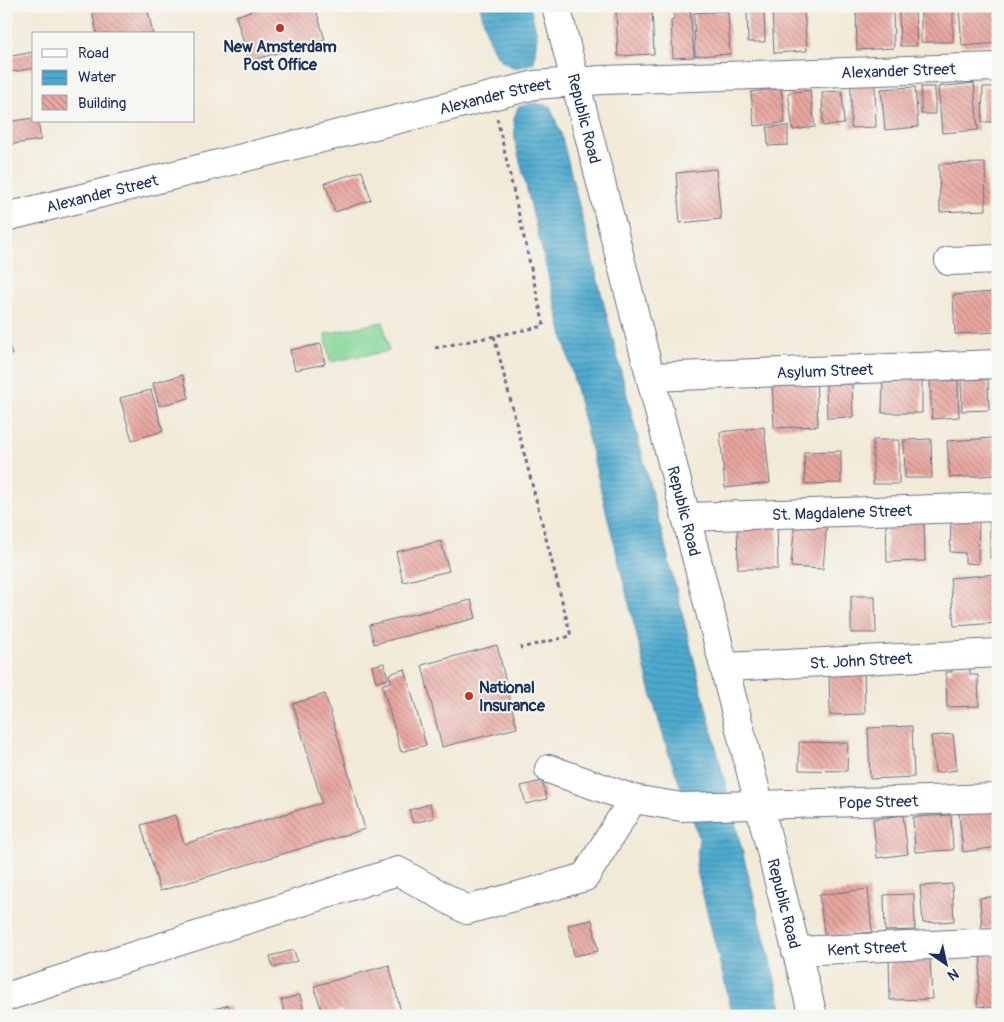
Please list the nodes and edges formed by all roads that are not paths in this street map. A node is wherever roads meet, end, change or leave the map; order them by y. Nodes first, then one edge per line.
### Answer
1 (556, 6) edge
2 (998, 67) edge
3 (574, 81) junction
4 (6, 217) edge
5 (998, 259) edge
6 (949, 261) dead end
7 (998, 364) edge
8 (651, 377) junction
9 (998, 507) edge
10 (687, 517) junction
11 (998, 653) edge
12 (725, 667) junction
13 (549, 769) dead end
14 (998, 798) edge
15 (633, 799) junction
16 (760, 806) junction
17 (998, 942) edge
18 (796, 951) junction
19 (6, 997) edge
20 (813, 1016) edge

1 - 3 street, Republic Road
2 - 3 street, Alexander Street
3 - 4 street, Alexander Street
3 - 8 street, Republic Road
5 - 6 street
7 - 8 street, Asylum Street
8 - 10 street, Republic Road
9 - 10 street, St. Magdalene Street
10 - 12 street, Republic Road
11 - 12 street, St. John Street
12 - 16 street, Republic Road
13 - 15 street, Pope Street
14 - 16 street, Pope Street
15 - 16 street, Pope Street
15 - 19 street
16 - 18 street, Republic Road
17 - 18 street, Kent Street
18 - 20 street, Republic Road

